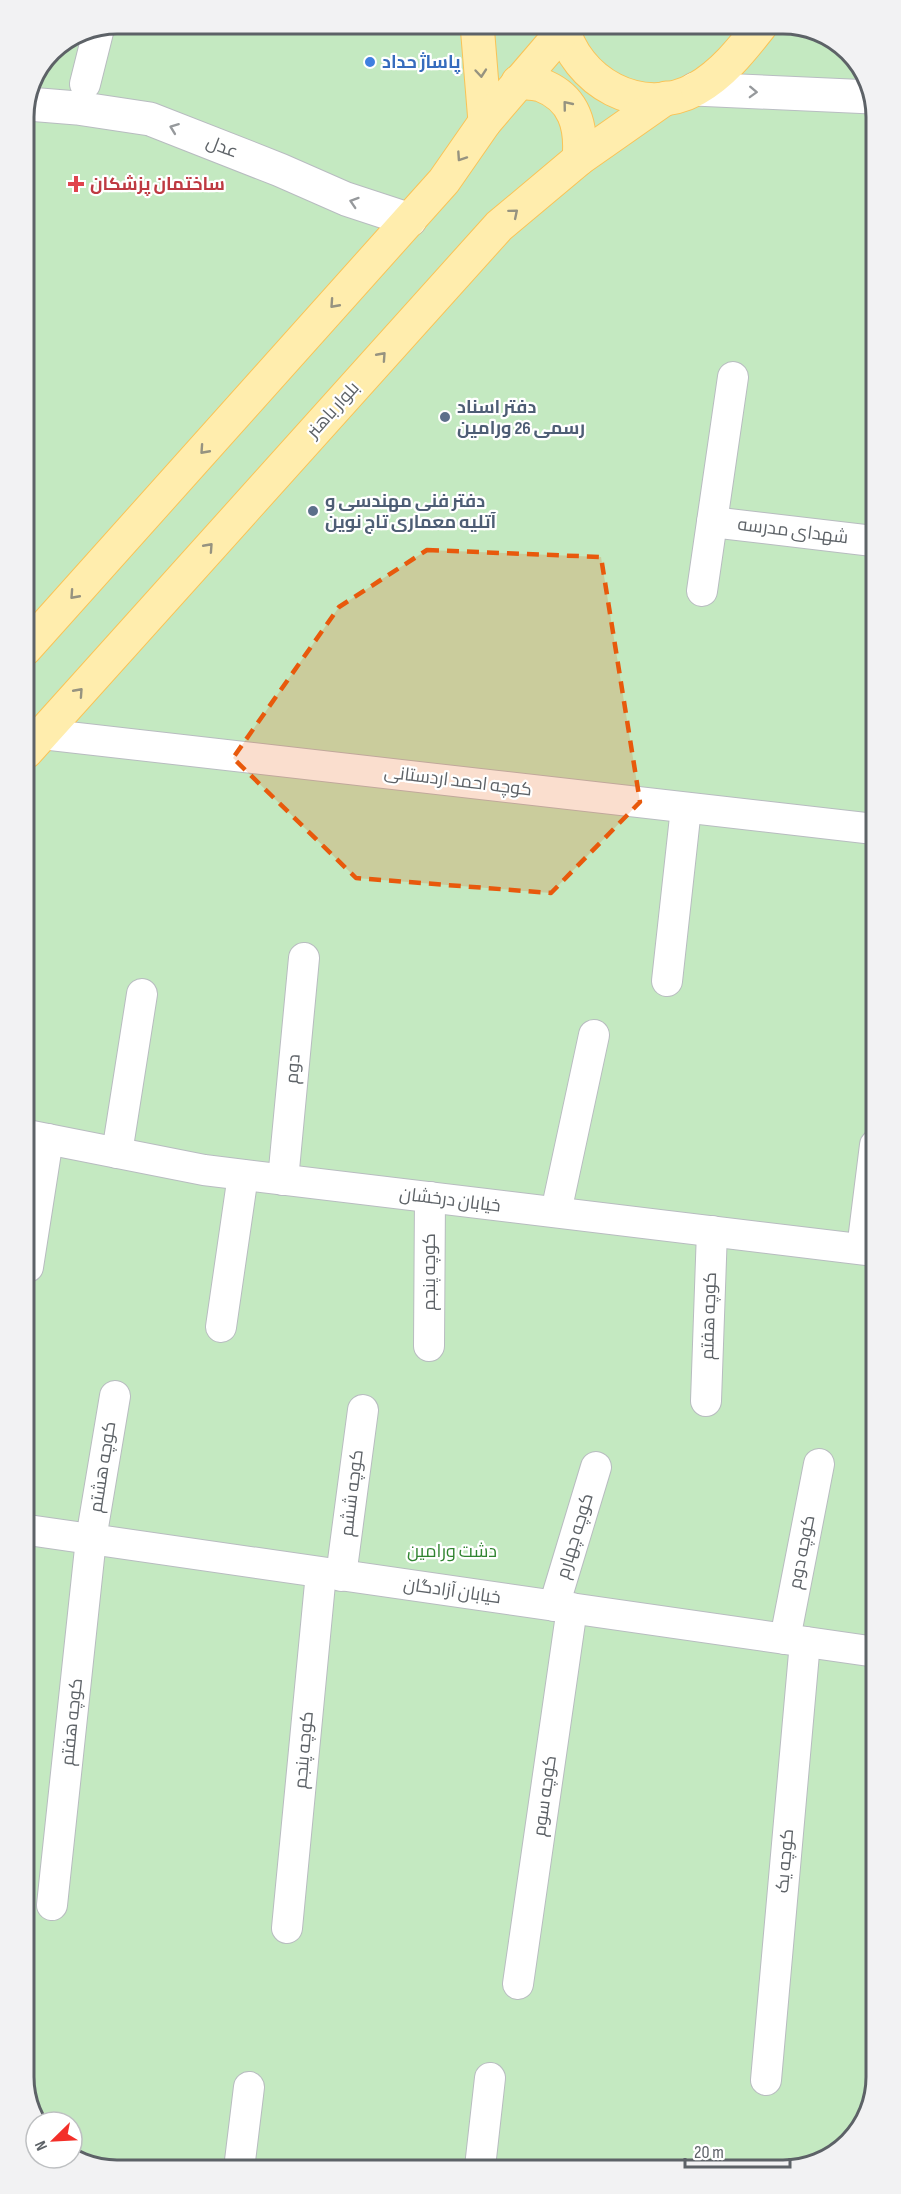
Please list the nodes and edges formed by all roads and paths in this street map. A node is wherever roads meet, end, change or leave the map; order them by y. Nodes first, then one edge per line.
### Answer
1 (478, 35) edge
2 (557, 35) edge
3 (565, 35) edge
4 (752, 35) edge
5 (97, 37) edge
6 (518, 82) junction
7 (85, 84) dead end
8 (680, 94) junction
9 (863, 97) edge
10 (36, 105) edge
11 (485, 122) junction
12 (579, 159) junction
13 (410, 220) junction
14 (733, 377) dead end
15 (712, 522) junction
16 (866, 540) edge
17 (702, 591) dead end
18 (35, 639) edge
19 (35, 742) edge
20 (34, 743) edge
21 (686, 808) junction
22 (866, 828) edge
23 (304, 958) dead end
24 (667, 981) dead end
25 (142, 994) dead end
26 (594, 1035) dead end
27 (37, 1137) edge
28 (117, 1153) junction
29 (34, 1174) edge
30 (243, 1175) junction
31 (283, 1180) junction
32 (430, 1197) junction
33 (556, 1212) junction
34 (712, 1231) junction
35 (866, 1250) edge
36 (221, 1327) dead end
37 (429, 1346) dead end
38 (114, 1396) dead end
39 (706, 1401) dead end
40 (363, 1410) dead end
41 (819, 1464) dead end
42 (596, 1467) dead end
43 (34, 1531) edge
44 (91, 1539) junction
45 (331, 1574) junction
46 (563, 1607) junction
47 (795, 1641) junction
48 (866, 1651) edge
49 (52, 1905) dead end
50 (288, 1928) dead end
51 (518, 1984) dead end
52 (490, 2078) dead end
53 (766, 2080) dead end
54 (249, 2087) dead end
55 (239, 2159) edge
56 (481, 2160) edge

1 -> 11 main road
2 - 6 main road
3 - 8 main road
4 - 8 main road, بلوار باهنر
5 - 7 street
6 - 11 main road
12 -> 6 main road
8 -> 9 street
8 - 12 main road, بلوار باهنر
13 -> 10 street, عدل
11 -> 13 main road
19 -> 12 main road, بلوار باهنر
13 -> 18 main road
14 - 15 street
15 - 16 street, شهدای مدرسه
15 - 17 street
20 - 21 street, کوچه احمد اردستانی
21 - 22 street, کوچه احمد اردستانی
21 - 24 street
23 - 31 street, دوم
25 - 28 street
26 - 33 street
27 - 28 street, خیابان درخشان
27 - 29 street
28 - 30 street, خیابان درخشان
30 - 31 street, خیابان درخشان
30 - 36 street
31 - 32 street, خیابان درخشان
32 - 33 street, خیابان درخشان
32 - 37 street, کوچه پنجم
33 - 34 street, خیابان درخشان
34 - 35 street, خیابان درخشان
34 - 39 street, کوچه هفتم
38 - 44 street, کوچه هشتم
40 - 45 street, کوچه ششم
41 - 47 street, کوچه دوم
42 - 46 street, کوچه چهارم
43 - 44 street, خیابان آزادگان
44 - 45 street, خیابان آزادگان
44 - 49 street, کوچه هفتم
45 - 46 street, خیابان آزادگان
45 - 50 street, کوچه پنجم
46 - 47 street, خیابان آزادگان
46 - 51 street, کوچه سوم
47 - 48 street, خیابان آزادگان
47 - 53 street, کوچه یک
52 - 56 street
54 - 55 street

